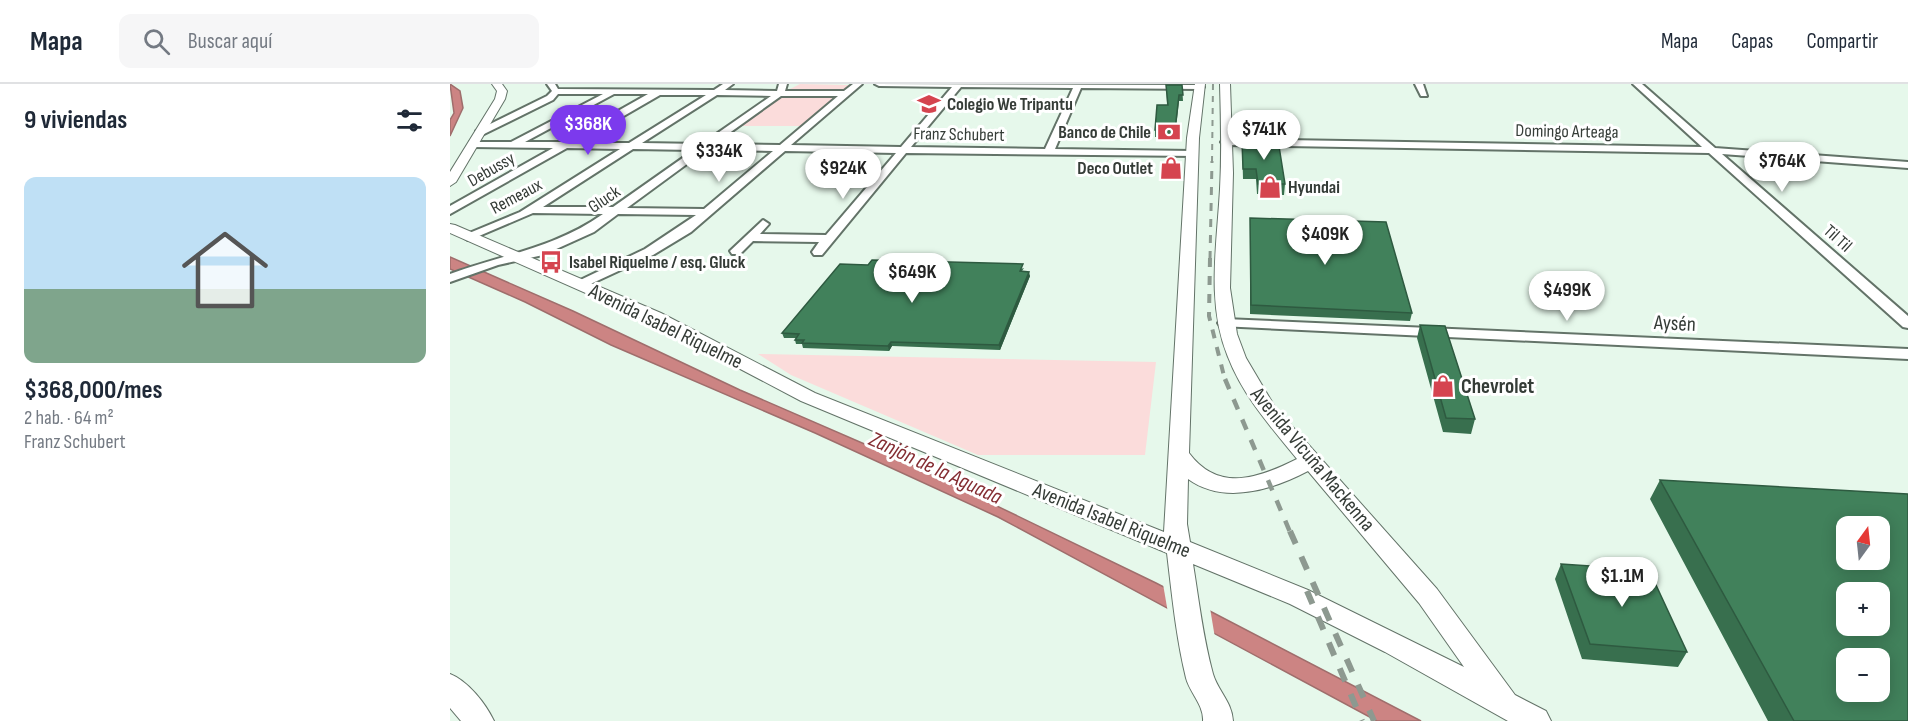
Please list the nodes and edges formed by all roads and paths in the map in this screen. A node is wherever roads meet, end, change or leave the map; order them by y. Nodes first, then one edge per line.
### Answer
1 (497, 84) edge
2 (729, 84) edge
3 (858, 84) edge
4 (879, 84) edge
5 (958, 84) edge
6 (1225, 84) edge
7 (1419, 84) edge
8 (1637, 84) edge
9 (596, 85) edge
10 (1079, 85) edge
11 (1200, 86) edge
12 (553, 87) edge
13 (660, 87) edge
14 (781, 88) edge
15 (613, 92) junction
16 (716, 92) junction
17 (846, 94) junction
18 (1424, 94) dead end
19 (488, 119) junction
20 (508, 119) junction
21 (479, 133) junction
22 (473, 144) junction
23 (514, 145) junction
24 (566, 146) junction
25 (631, 146) junction
26 (704, 147) junction
27 (782, 148) junction
28 (904, 150) junction
29 (1212, 151) junction
30 (1713, 151) junction
31 (1049, 152) junction
32 (1908, 165) edge
33 (450, 182) edge
34 (530, 210) junction
35 (450, 211) edge
36 (617, 211) junction
37 (707, 212) junction
38 (763, 224) dead end
39 (450, 228) edge
40 (468, 236) junction
41 (750, 237) junction
42 (829, 239) junction
43 (736, 251) dead end
44 (818, 252) dead end
45 (517, 257) junction
46 (452, 277) edge
47 (579, 284) junction
48 (1225, 323) junction
49 (1908, 324) edge
50 (1908, 354) edge
51 (1178, 453) junction
52 (1310, 461) junction
53 (1177, 545) junction
54 (453, 695) edge
55 (1511, 713) edge
56 (479, 721) edge
57 (1218, 721) edge
58 (1536, 721) edge

1 - 19 main road
2 - 16 street, Remeaux
3 - 17 street
4 - 5 street
5 - 10 street
5 - 28 street
6 - 29 main road, Avenida Vicuña Mackenna
7 - 18 street
8 - 30 street, Til Til
9 - 12 street
9 - 13 street
10 - 11 street
10 - 31 street
11 - 29 main road, Avenida Vicuña Mackenna
12 - 15 street
12 - 20 street
13 - 15 street
13 - 16 street
13 - 24 street, Debussy
14 - 16 street
14 - 17 street
14 - 26 street, Gluck
15 - 23 street
16 - 25 street, Remeaux
17 - 27 street
19 - 20 street
19 - 21 main road
20 - 21 street
21 - 22 main road
22 - 23 street, Franz Schubert
22 - 33 main road
23 - 24 street, Franz Schubert
24 - 25 street, Franz Schubert
24 - 35 street, Debussy
25 - 26 street, Franz Schubert
25 - 34 street, Remeaux
26 - 27 street, Franz Schubert
26 - 36 street, Gluck
27 - 28 street, Franz Schubert
27 - 37 street
28 - 31 street, Franz Schubert
28 - 42 street
29 - 30 street, Domingo Arteaga
29 - 31 street, Franz Schubert
29 - 48 main road, Avenida Vicuña Mackenna
29 - 51 main road, Avenida Vicuña Mackenna
30 - 32 street, Domingo Arteaga
30 - 49 street, Til Til
34 - 36 street
34 - 40 street, Remeaux
36 - 37 street
36 - 45 street, Gluck
37 - 47 street
38 - 41 street
39 - 40 main road, Avenida Isabel Riquelme
40 - 45 main road, Avenida Isabel Riquelme
41 - 42 street
41 - 43 street
42 - 44 street
45 - 46 street, Gluck
45 - 47 main road, Avenida Isabel Riquelme
47 - 53 main road, Avenida Isabel Riquelme
48 - 50 street, Aysén
48 - 52 main road, Avenida Vicuña Mackenna
51 - 52 main road
51 - 53 main road, Avenida Vicuña Mackenna
52 - 55 main road, Avenida Vicuña Mackenna
53 - 55 main road, Avenida Isabel Riquelme
53 - 57 main road, Avenida Vicuña Mackenna
54 - 56 main road
55 - 58 main road, Avenida Isabel Riquelme

